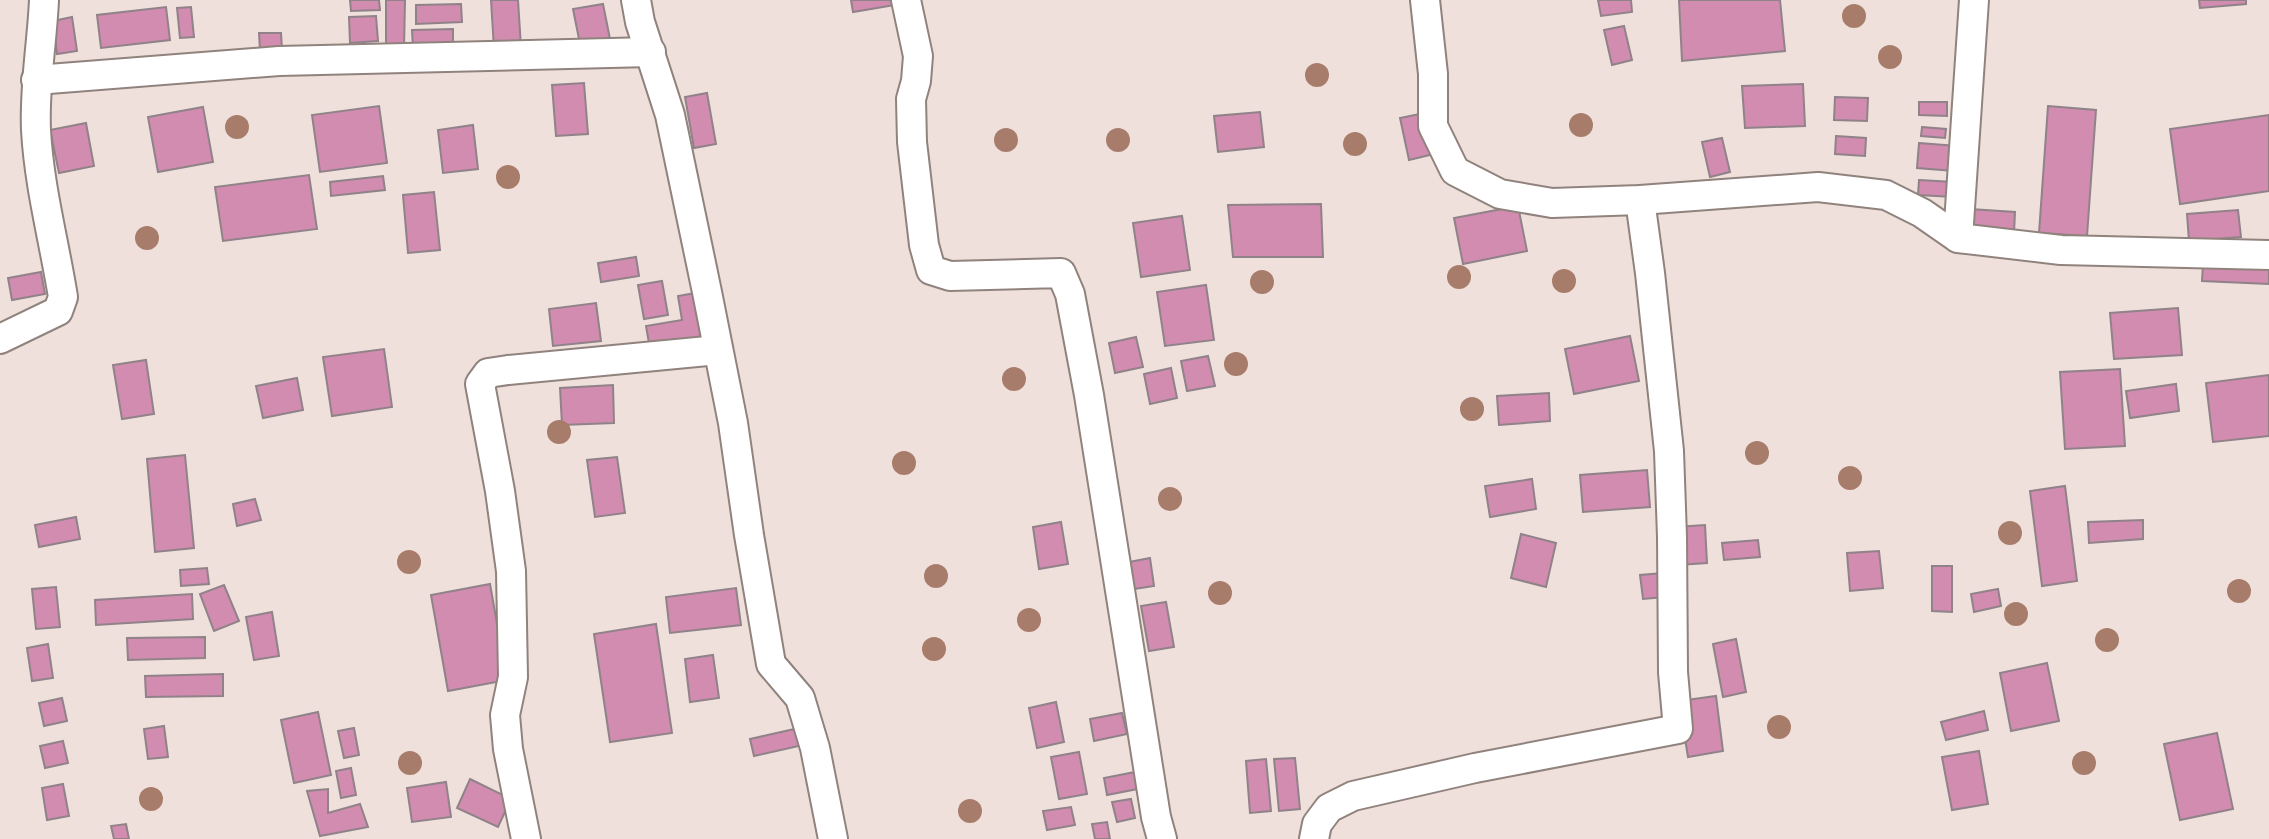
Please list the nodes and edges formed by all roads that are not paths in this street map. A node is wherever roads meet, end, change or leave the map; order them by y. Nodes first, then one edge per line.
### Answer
1 (44, 0) edge
2 (636, 0) edge
3 (906, 0) edge
4 (1425, 0) edge
5 (1974, 0) edge
6 (651, 52) junction
7 (36, 80) junction
8 (1640, 200) junction
9 (1958, 238) junction
10 (2269, 255) edge
11 (0, 339) edge
12 (718, 350) junction
13 (526, 839) edge
14 (833, 839) edge
15 (1162, 839) edge
16 (1314, 839) edge

1 - 7 street
2 - 6 street
3 - 15 street
4 - 8 street
5 - 9 street
6 - 7 street
6 - 12 street
7 - 11 street
8 - 9 street
8 - 16 street
9 - 10 street
12 - 13 street
12 - 14 street

